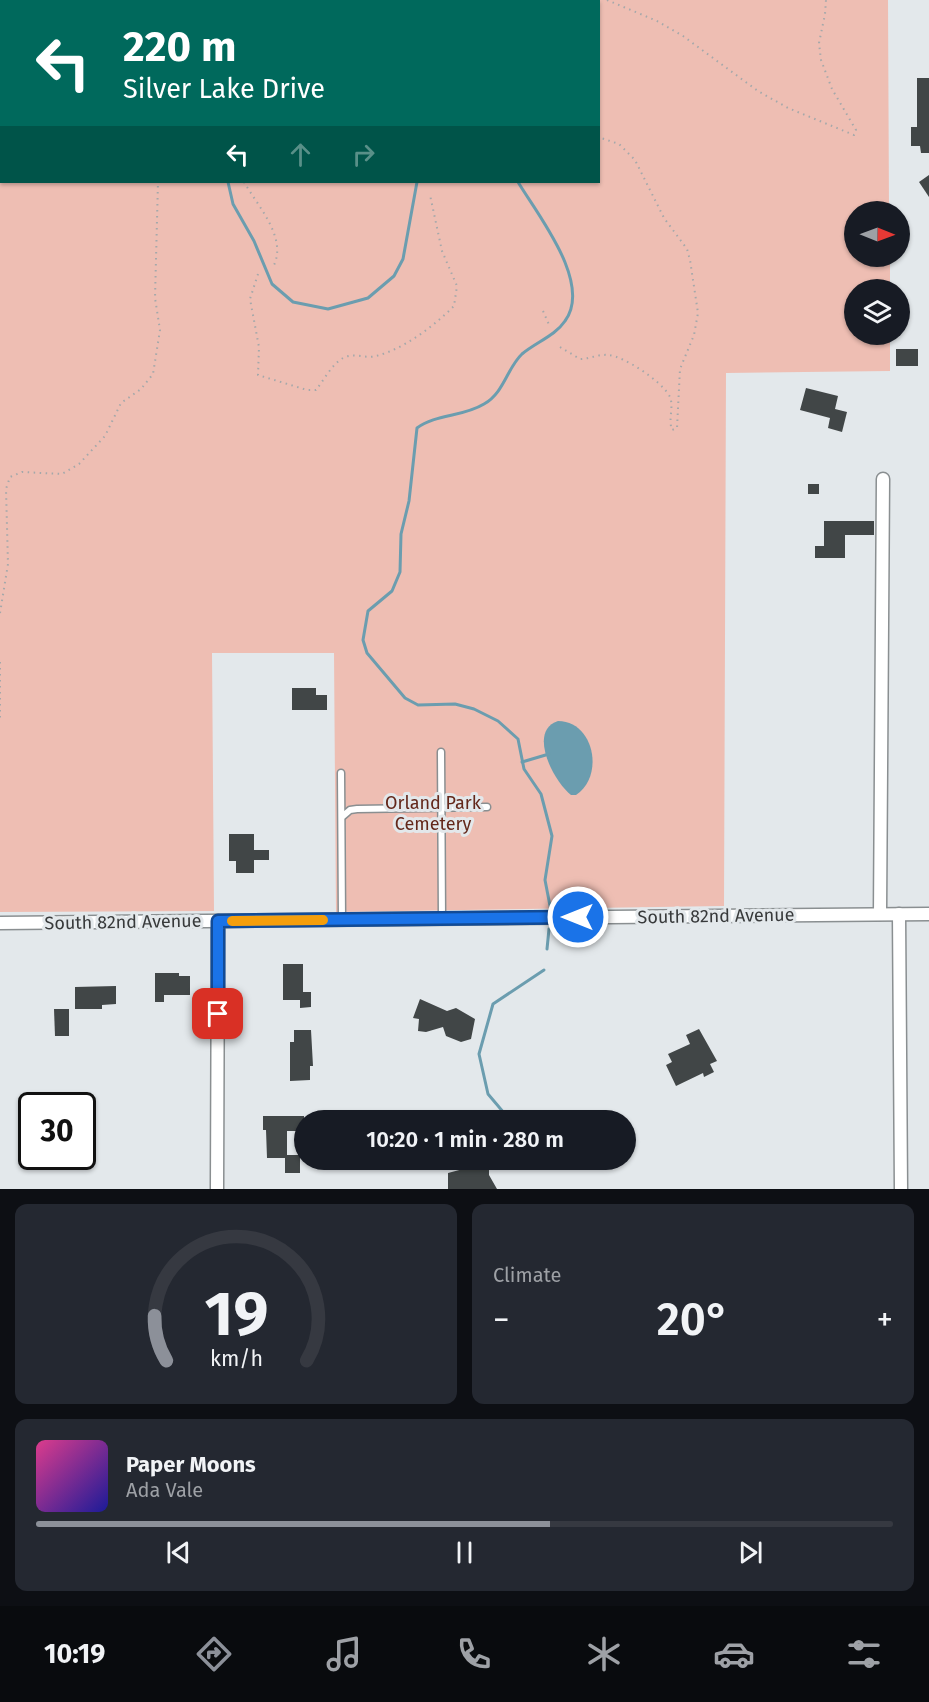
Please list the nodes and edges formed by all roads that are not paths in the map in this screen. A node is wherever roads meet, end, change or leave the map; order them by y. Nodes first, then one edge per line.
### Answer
1 (883, 479) dead end
2 (441, 752) dead end
3 (341, 773) dead end
4 (487, 807) dead end
5 (441, 808) junction
6 (343, 816) junction
7 (899, 914) junction
8 (929, 914) edge
9 (880, 915) junction
10 (442, 919) junction
11 (342, 920) junction
12 (218, 921) junction
13 (0, 923) edge
14 (217, 1189) edge
15 (901, 1189) edge

1 - 9 street
2 - 5 lane
3 - 6 lane
4 - 5 lane
5 - 6 lane
5 - 10 lane
6 - 11 lane
7 - 8 street, South 82nd Avenue
7 - 9 street, South 82nd Avenue
7 - 15 street
9 - 10 street, South 82nd Avenue
10 - 11 street, South 82nd Avenue
11 - 12 street, South 82nd Avenue
12 - 13 street, South 82nd Avenue
12 - 14 street

